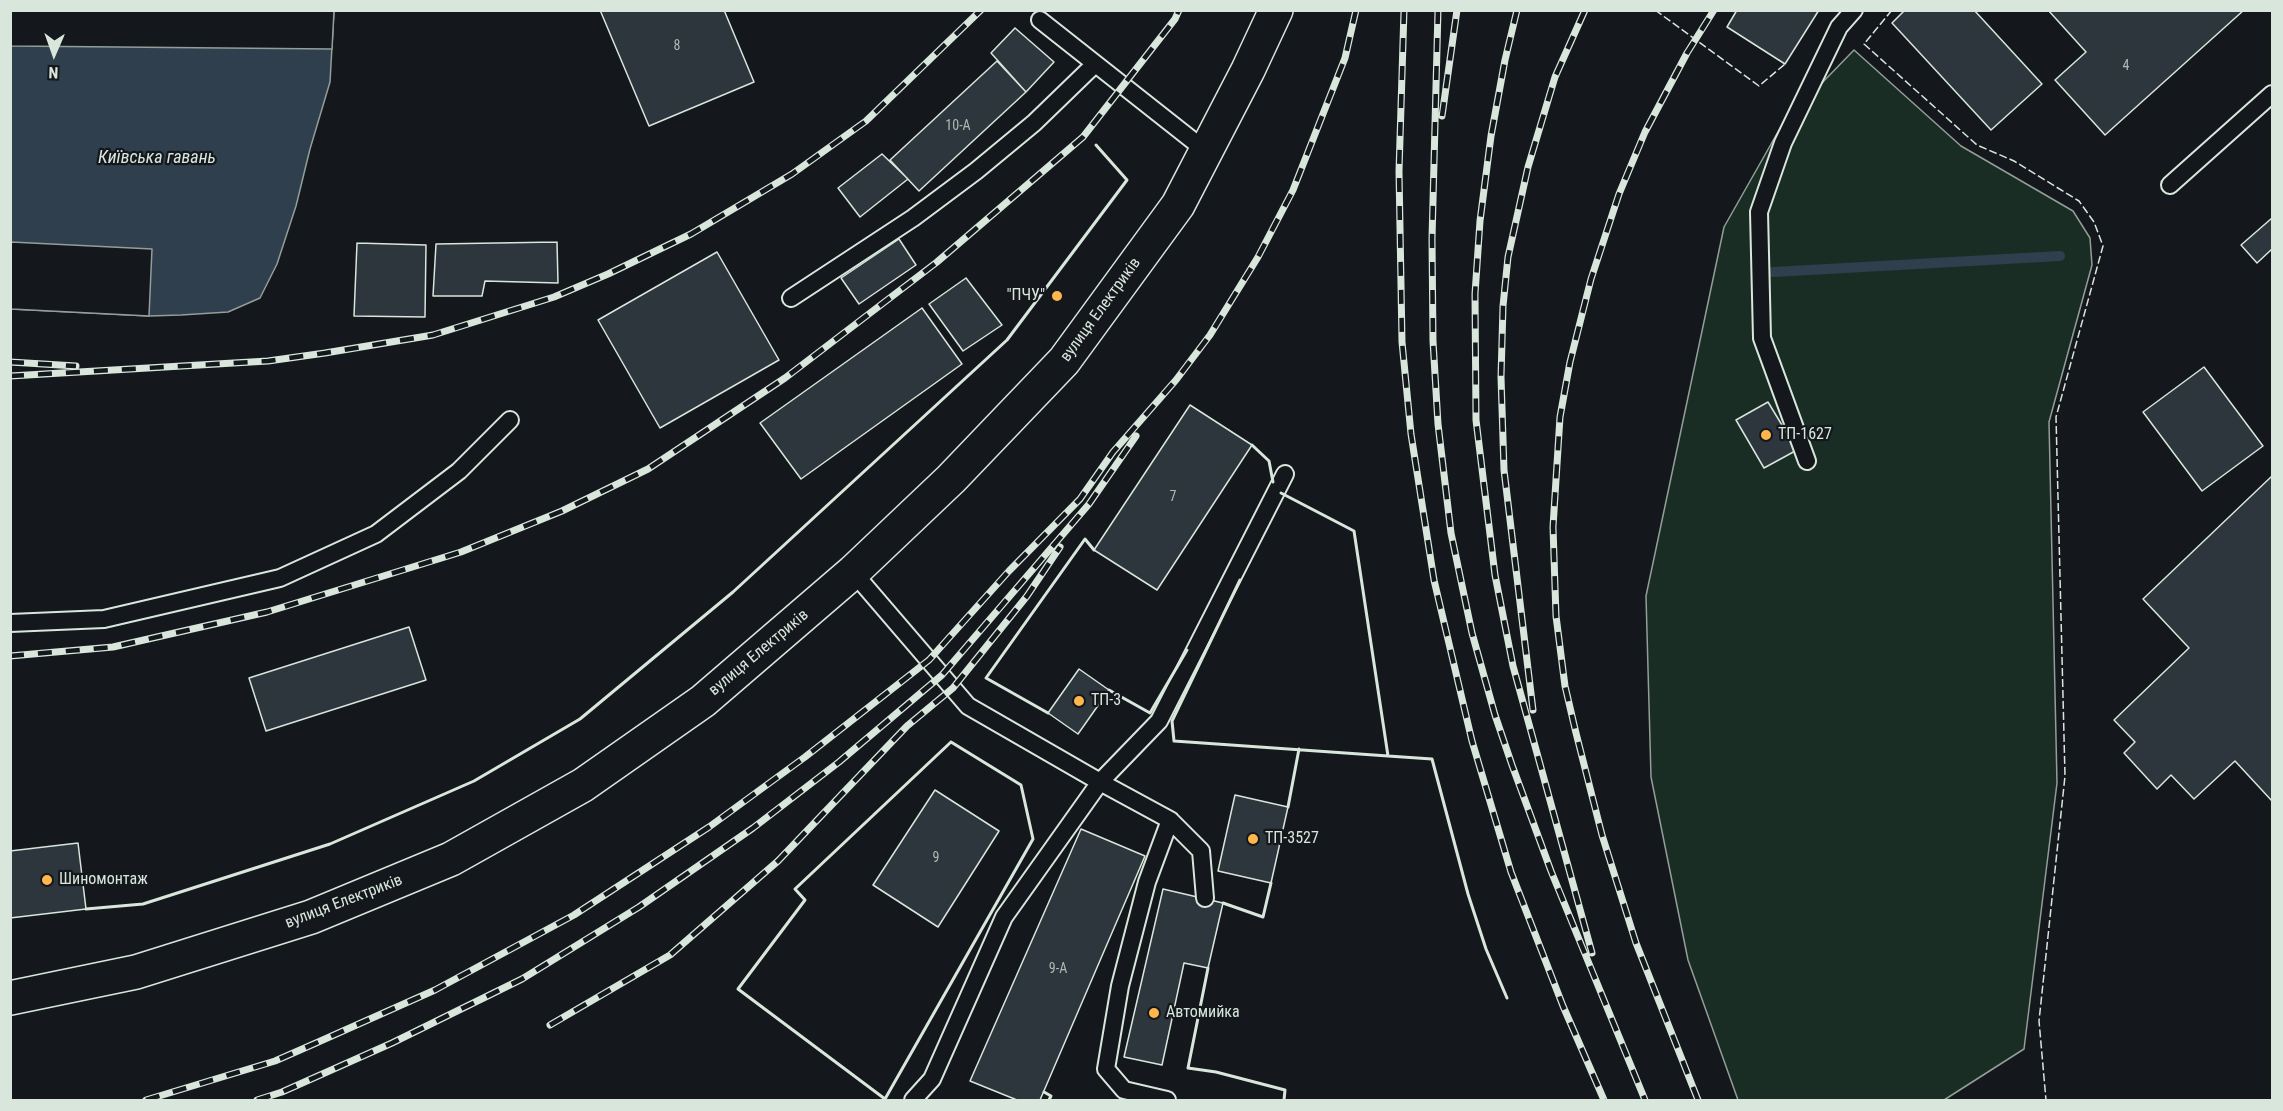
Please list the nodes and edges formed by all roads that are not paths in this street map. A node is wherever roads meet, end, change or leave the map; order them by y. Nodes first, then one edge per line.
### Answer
1 (1276, 10) edge
2 (1854, 10) edge
3 (1040, 21) dead end
4 (1095, 64) junction
5 (2272, 94) edge
6 (1206, 151) junction
7 (2170, 185) dead end
8 (791, 298) dead end
9 (510, 420) dead end
10 (1807, 461) dead end
11 (1285, 474) dead end
12 (854, 572) junction
13 (10, 623) edge
14 (1100, 782) junction
15 (1170, 820) junction
16 (1205, 898) dead end
17 (10, 998) edge
18 (913, 1101) edge
19 (1167, 1101) edge

1 - 6 street, вулиця Електриків
2 - 10 lane
3 - 4 lane
4 - 6 lane
4 - 8 lane
5 - 7 lane
6 - 12 street, вулиця Електриків
9 - 13 lane
11 - 14 lane
12 - 14 lane
12 - 17 street, вулиця Електриків
14 - 15 lane
14 - 18 lane
15 - 16 lane
15 - 19 lane

